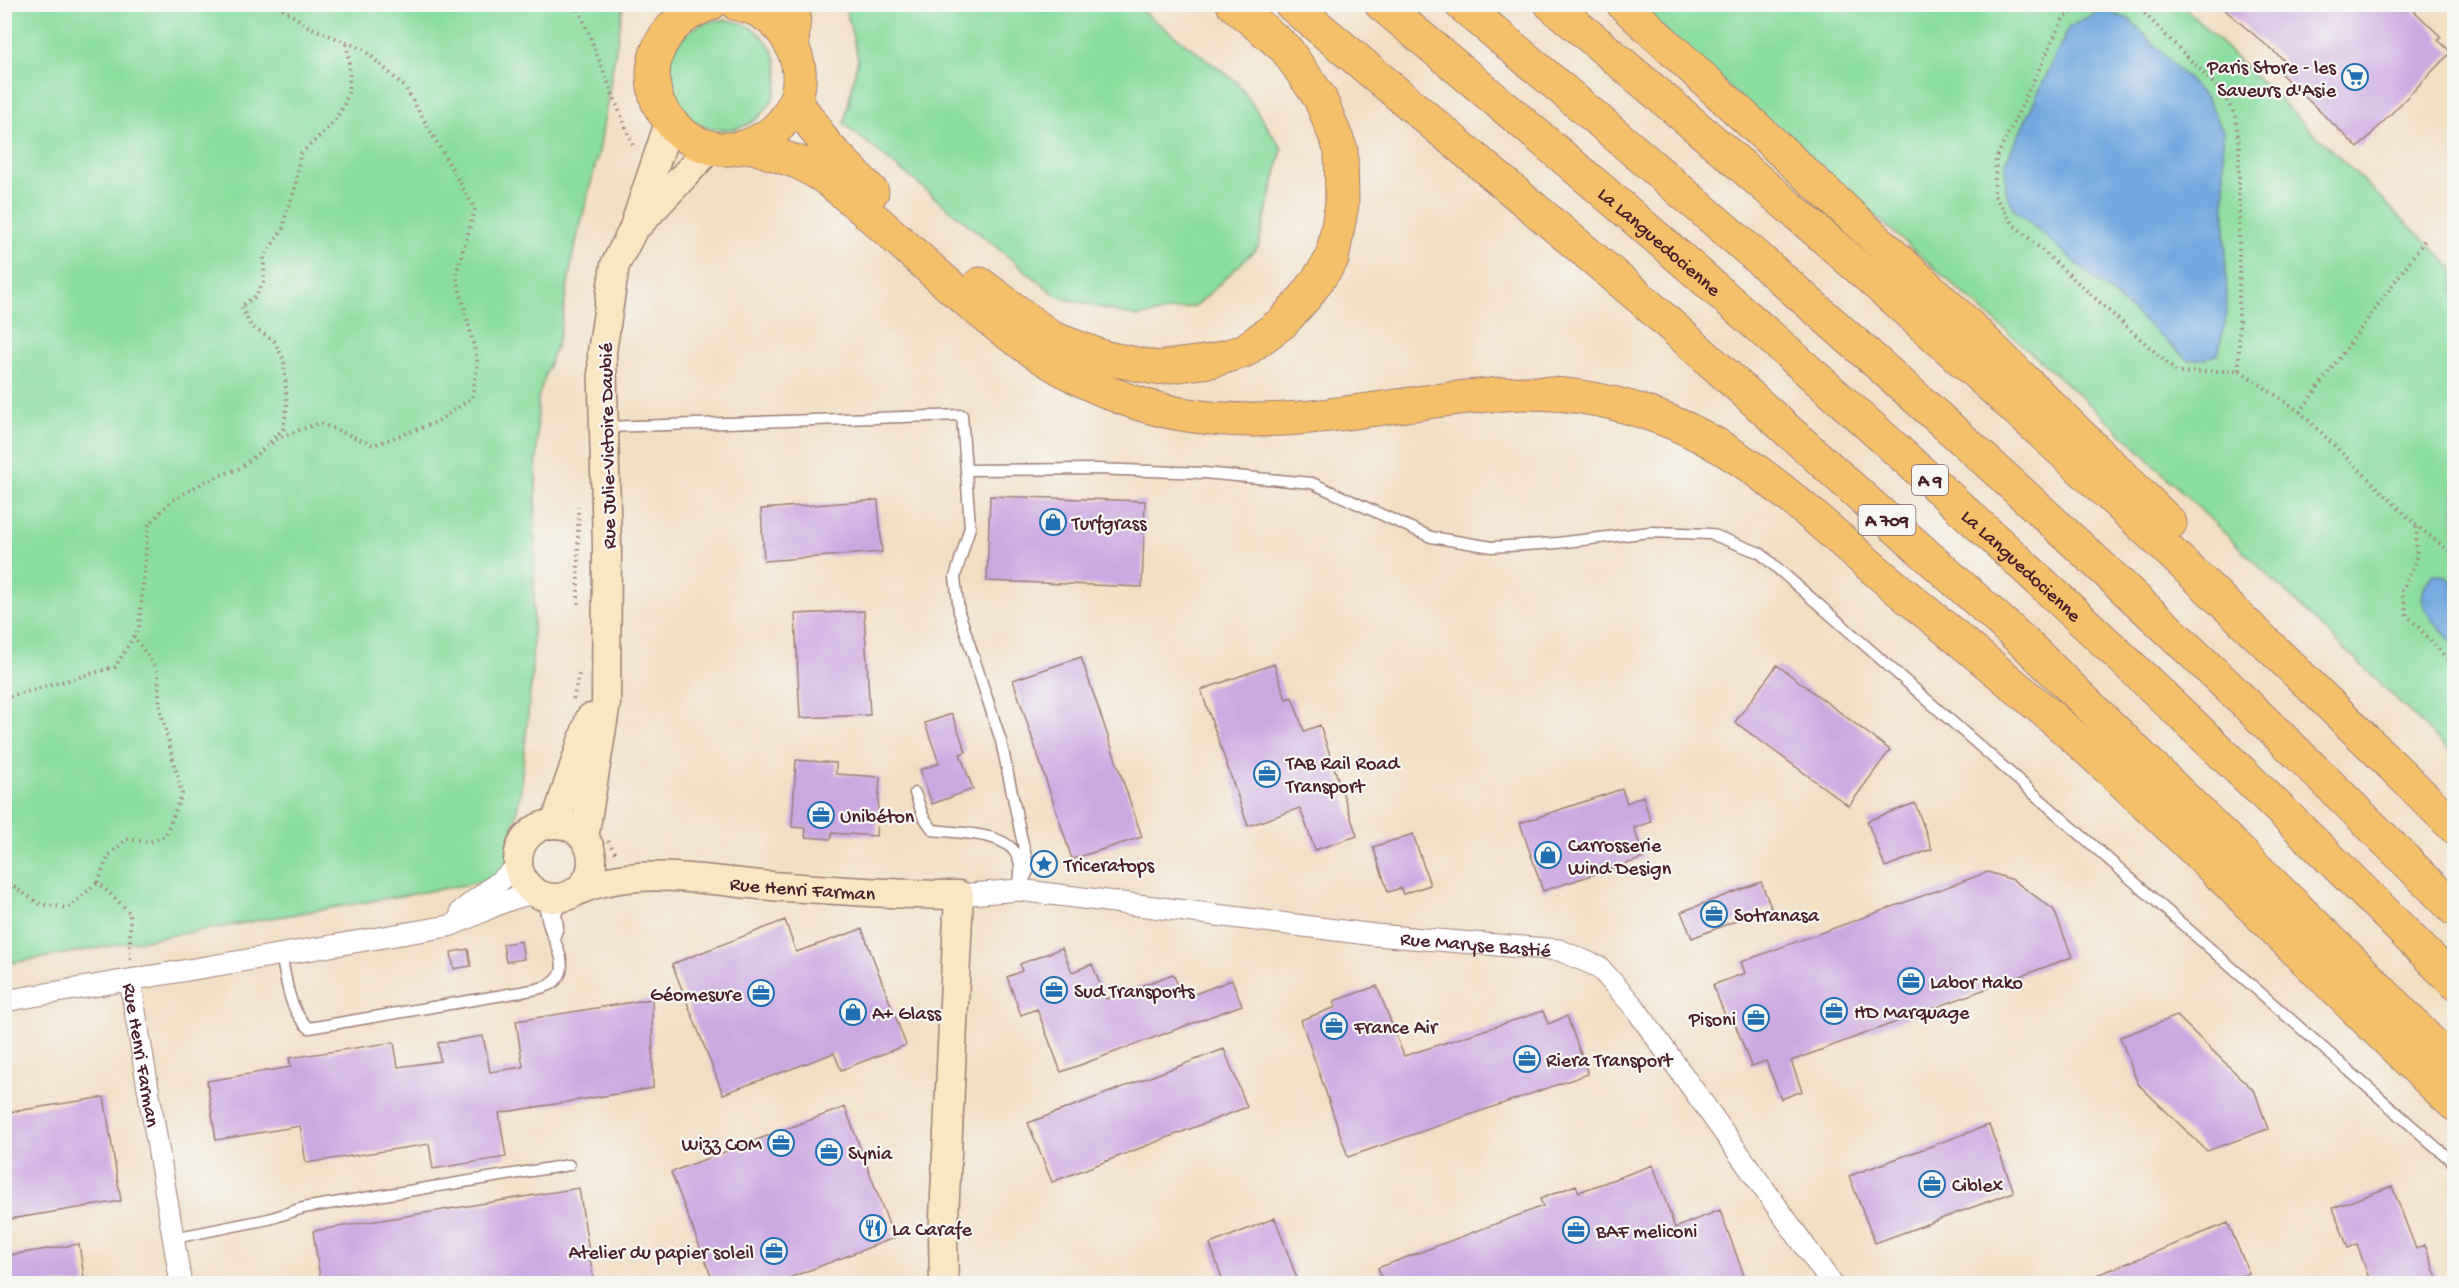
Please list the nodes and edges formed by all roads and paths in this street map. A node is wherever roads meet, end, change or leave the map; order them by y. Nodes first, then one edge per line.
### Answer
1 (276, 4) edge
2 (577, 4) edge
3 (737, 4) edge
4 (796, 4) edge
5 (1233, 4) edge
6 (1292, 4) edge
7 (1381, 4) edge
8 (1461, 4) edge
9 (1551, 4) edge
10 (1623, 4) edge
11 (2088, 4) edge
12 (2123, 4) edge
13 (709, 5) edge
14 (668, 17) edge
15 (345, 42) junction
16 (792, 46) junction
17 (795, 100) junction
18 (669, 123) junction
19 (750, 146) junction
20 (711, 148) junction
21 (648, 184) junction
22 (633, 230) junction
23 (2425, 240) dead end
24 (2239, 370) junction
25 (2300, 412) junction
26 (604, 427) junction
27 (266, 447) junction
28 (966, 470) junction
29 (578, 498) dead end
30 (2417, 526) junction
31 (2454, 555) edge
32 (578, 615) dead end
33 (134, 636) junction
34 (579, 663) dead end
35 (2454, 666) edge
36 (607, 668) junction
37 (4, 698) edge
38 (571, 707) dead end
39 (2405, 778) junction
40 (915, 793) dead end
41 (555, 824) junction
42 (2454, 827) edge
43 (588, 836) junction
44 (637, 866) junction
45 (518, 867) junction
46 (4, 880) edge
47 (98, 882) junction
48 (1019, 890) junction
49 (555, 894) junction
50 (959, 895) junction
51 (2454, 909) edge
52 (426, 929) junction
53 (555, 936) junction
54 (281, 955) junction
55 (130, 981) junction
56 (2454, 982) edge
57 (4, 1001) edge
58 (2454, 1066) edge
59 (2454, 1104) edge
60 (2454, 1163) edge
61 (569, 1165) dead end
62 (174, 1238) junction
63 (181, 1284) edge
64 (944, 1284) edge
65 (1832, 1284) edge

1 - 15 path
2 - 21 path
3 - 16 main road
4 - 16 main road
5 - 17 main road
6 - 58 main road, A 709
7 - 56 main road, La Languedocienne / A 9
8 - 51 main road, A 9
9 - 39 main road
10 - 39 main road
11 - 24 path
12 - 24 path
13 - 14 main road
14 - 18 main road
15 - 27 path
15 - 27 path
16 - 17 main road
17 - 19 main road
18 - 20 main road
18 - 21 street, Rue Julie-Victoire Daubié
19 - 20 main road
19 - 59 main road
20 - 22 street, Rue Julie-Victoire Daubié
21 - 22 street, Rue Julie-Victoire Daubié
22 - 26 street, Rue Julie-Victoire Daubié
23 - 25 path
24 - 25 path
25 - 30 path
26 - 28 lane
26 - 36 street, Rue Julie-Victoire Daubié
27 - 33 path
28 - 48 lane
28 - 60 lane
29 - 32 path
30 - 31 path
30 - 35 path
33 - 37 path
33 - 47 path
34 - 38 path
36 - 41 street, Rue Julie-Victoire Daubié
36 - 43 street, Rue Julie-Victoire Daubié
39 - 42 main road
40 - 48 lane
41 - 43 street
41 - 45 street
43 - 44 street, Rue Henri Farman
43 - 44 path
43 - 49 street
44 - 49 street, Rue Henri Farman
44 - 50 street, Rue Henri Farman
45 - 49 street
45 - 52 street, Rue Henri Farman
46 - 47 path
47 - 55 path
48 - 50 street, Rue Maryse Bastié
48 - 65 street, Rue Maryse Bastié
49 - 52 street, Rue Henri Farman
49 - 53 lane
49 - 53 lane
50 - 64 street
52 - 54 street, Rue Henri Farman
53 - 54 lane
54 - 55 street, Rue Henri Farman
55 - 57 street
55 - 62 street, Rue Henri Farman
61 - 62 lane
62 - 63 street, Rue Henri Farman

